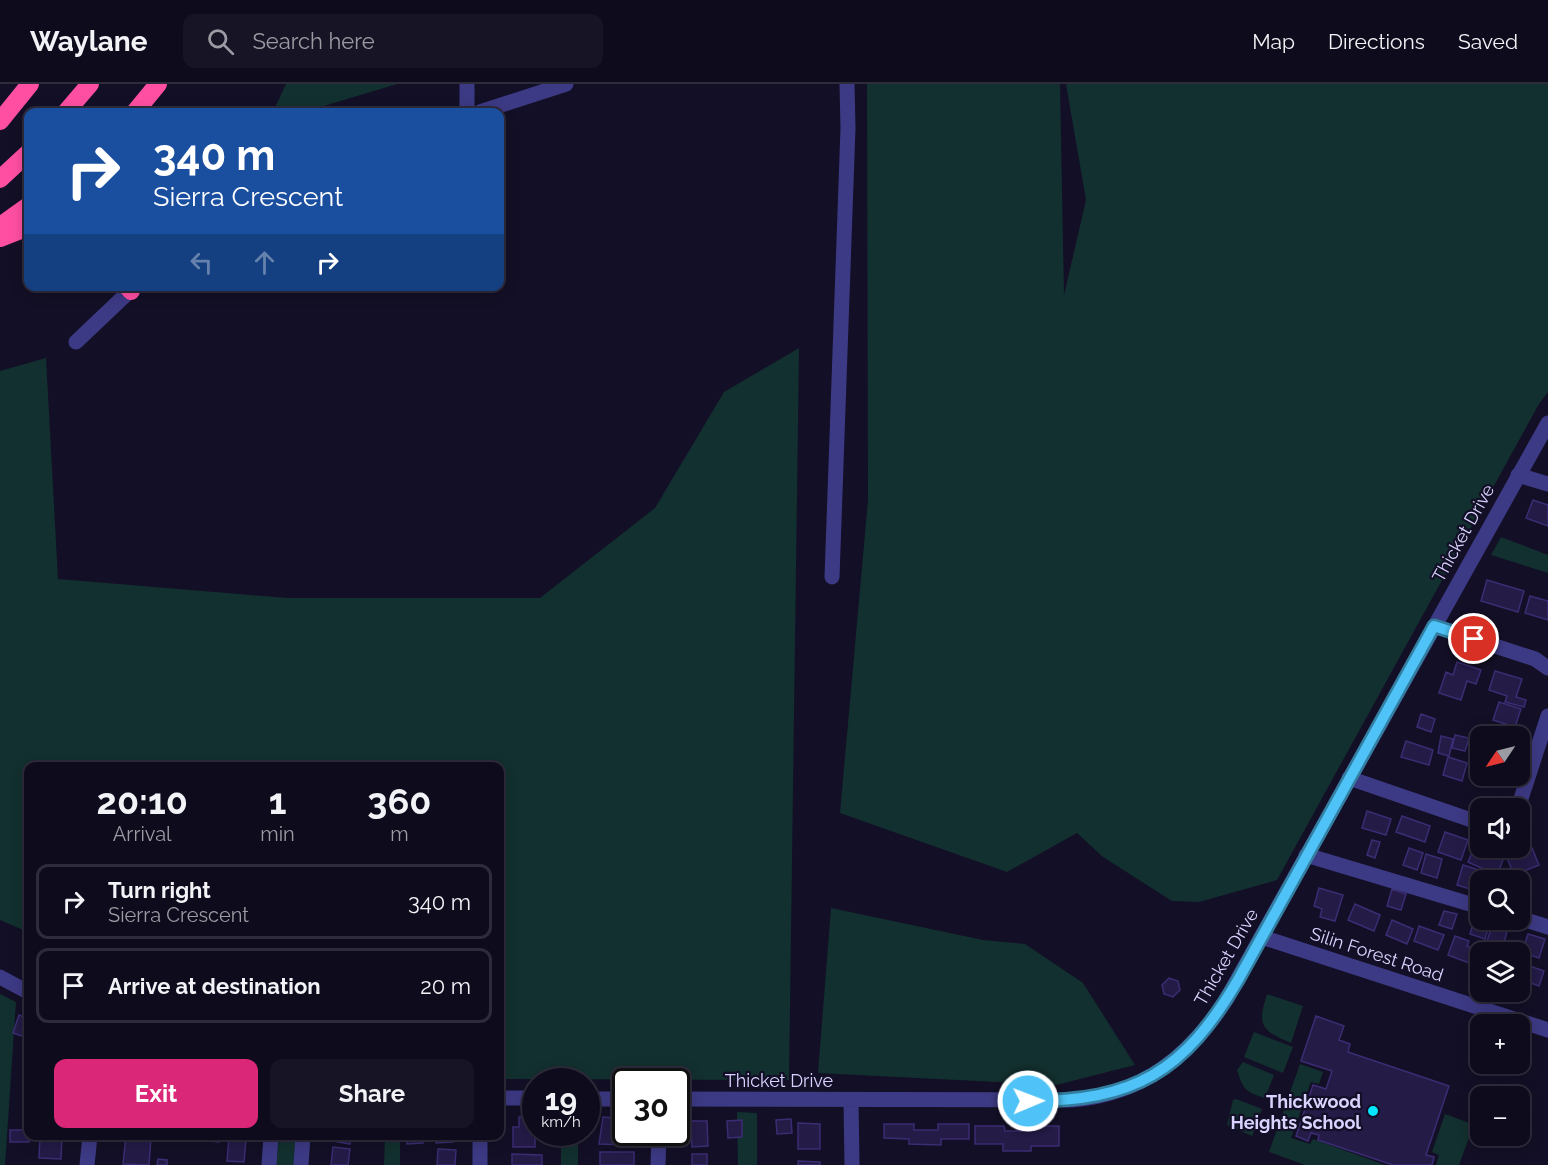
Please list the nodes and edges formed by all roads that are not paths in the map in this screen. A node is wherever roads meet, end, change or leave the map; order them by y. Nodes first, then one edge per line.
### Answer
1 (30, 84) edge
2 (90, 84) edge
3 (158, 84) edge
4 (170, 84) edge
5 (467, 84) edge
6 (566, 84) edge
7 (847, 84) edge
8 (69, 108) edge
9 (138, 108) edge
10 (151, 108) edge
11 (466, 108) edge
12 (492, 108) edge
13 (0, 121) edge
14 (24, 157) edge
15 (0, 179) edge
16 (24, 209) edge
17 (0, 226) edge
18 (24, 229) edge
19 (0, 238) edge
20 (128, 291) edge
21 (76, 342) dead end
22 (1548, 423) edge
23 (1518, 475) junction
24 (1548, 484) edge
25 (832, 577) dead end
26 (1434, 626) junction
27 (1548, 668) edge
28 (1548, 716) edge
29 (1349, 778) junction
30 (1521, 798) edge
31 (1470, 820) edge
32 (1306, 855) junction
33 (1470, 904) edge
34 (1530, 921) edge
35 (1548, 927) edge
36 (1262, 938) junction
37 (0, 977) edge
38 (24, 990) edge
39 (1548, 1030) edge
40 (504, 1098) edge
41 (522, 1098) edge
42 (690, 1100) edge
43 (851, 1100) junction
44 (90, 1140) edge
45 (270, 1140) edge
46 (303, 1140) edge
47 (480, 1140) edge
48 (659, 1146) edge
49 (87, 1165) edge
50 (269, 1165) edge
51 (301, 1165) edge
52 (480, 1165) edge
53 (658, 1165) edge
54 (852, 1165) edge

1 - 13 highway
2 - 8 highway
3 - 9 highway
4 - 10 highway
5 - 11 street
6 - 12 street
7 - 25 street
14 - 15 highway
16 - 17 highway
18 - 19 highway
20 - 21 street
22 - 23 street, Thicket Drive
23 - 24 street
23 - 26 street, Thicket Drive
26 - 27 street
26 - 29 street, Thicket Drive
28 - 30 street
29 - 31 street
29 - 32 street, Thicket Drive
32 - 33 street
32 - 36 street, Thicket Drive
34 - 35 street
36 - 39 street, Silin Forest Road
36 - 43 street, Thicket Drive
37 - 38 street
40 - 41 street
42 - 43 street, Thicket Drive
43 - 54 street
44 - 49 street
45 - 50 street
46 - 51 street
47 - 52 street
48 - 53 street

